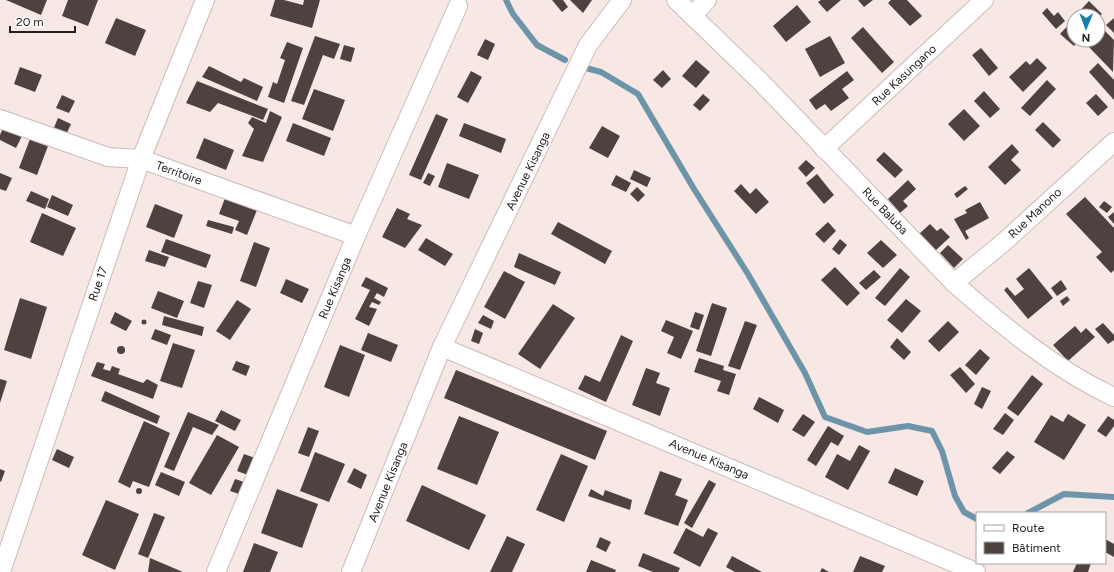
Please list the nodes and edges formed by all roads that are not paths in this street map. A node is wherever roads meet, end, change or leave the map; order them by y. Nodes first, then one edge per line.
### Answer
1 (205, 0) edge
2 (622, 0) edge
3 (676, 0) edge
4 (707, 0) edge
5 (984, 0) edge
6 (458, 6) dead end
7 (693, 15) junction
8 (0, 120) edge
9 (1114, 142) edge
10 (824, 149) junction
11 (140, 159) junction
12 (356, 236) junction
13 (954, 283) junction
14 (442, 347) junction
15 (1114, 397) edge
16 (1, 572) edge
17 (216, 572) edge
18 (351, 572) edge
19 (976, 572) edge

1 - 11 street, Rue 17
2 - 14 street, Avenue Kisanga
3 - 7 street, Rue Baluba
4 - 7 street
5 - 10 street, Rue Kasungano
6 - 12 street, Rue Kisanga
7 - 10 street, Rue Baluba
8 - 11 street, Territoire
9 - 13 street, Rue Manono
10 - 13 street, Rue Baluba
11 - 12 street, Territoire
11 - 16 street, Rue 17
12 - 17 street, Rue Kisanga
13 - 15 street, Rue Baluba
14 - 18 street, Avenue Kisanga
14 - 19 street, Avenue Kisanga

